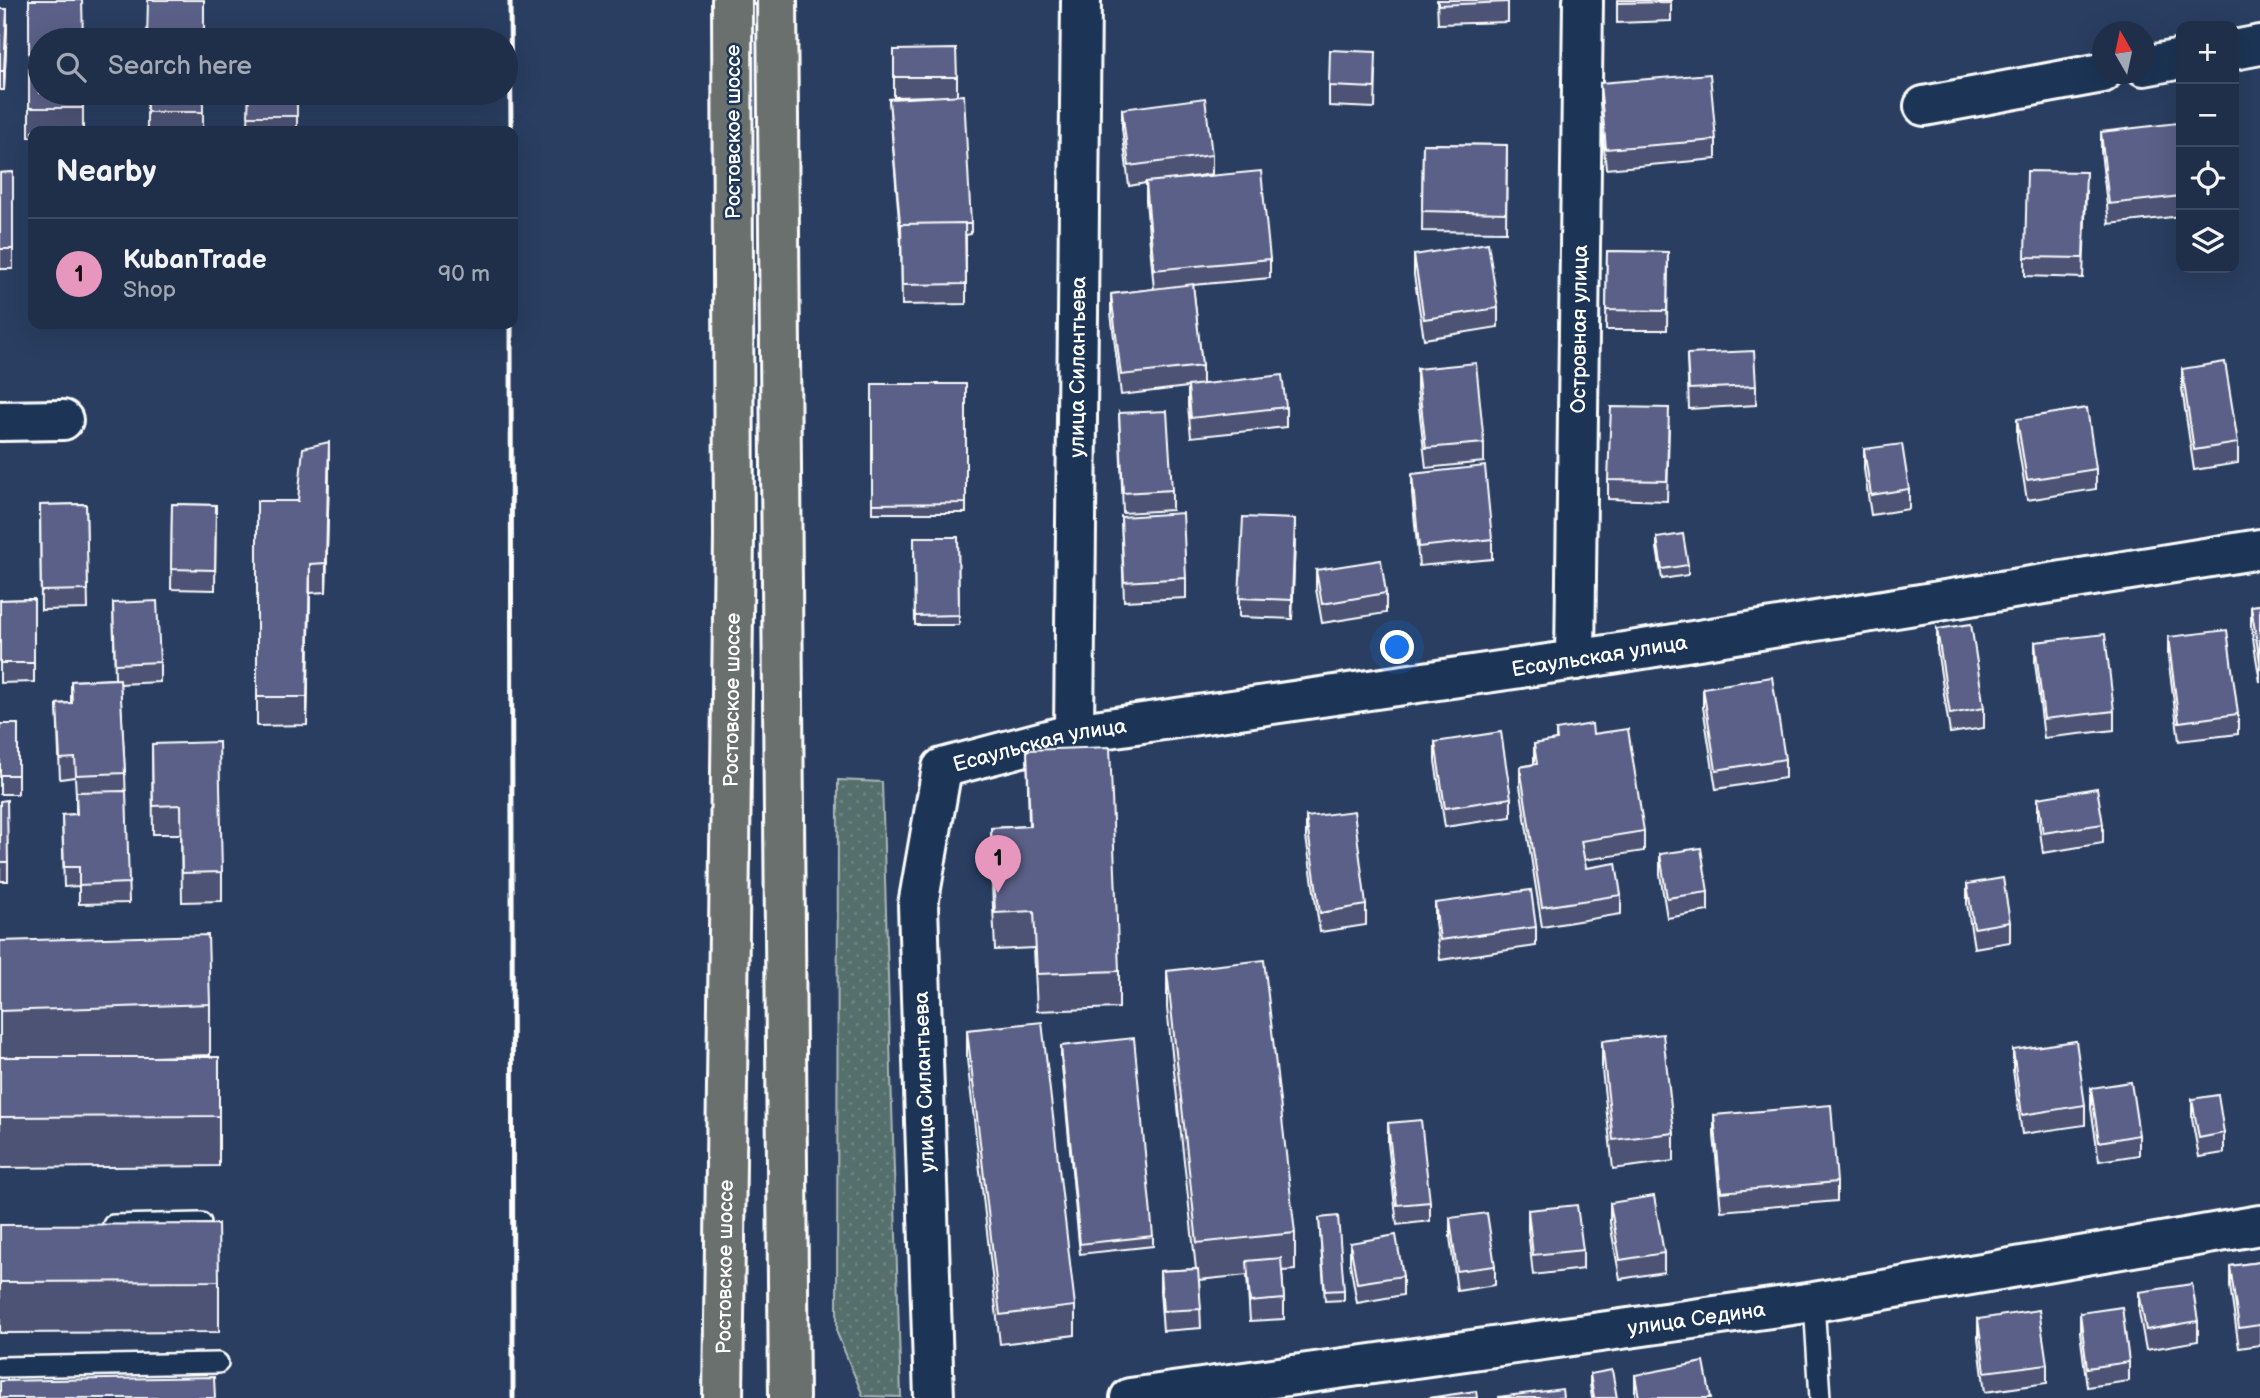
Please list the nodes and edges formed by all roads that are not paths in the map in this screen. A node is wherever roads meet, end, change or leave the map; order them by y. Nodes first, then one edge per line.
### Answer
1 (732, 0) edge
2 (777, 0) edge
3 (1080, 0) edge
4 (1583, 0) edge
5 (2260, 45) edge
6 (2239, 49) edge
7 (2176, 60) edge
8 (2155, 64) edge
9 (2092, 76) edge
10 (1924, 106) dead end
11 (63, 420) dead end
12 (0, 421) edge
13 (2260, 549) edge
14 (1575, 660) junction
15 (1074, 733) junction
16 (942, 768) joint
17 (201, 1223) edge
18 (2260, 1225) edge
19 (94, 1226) edge
20 (1814, 1302) junction
21 (218, 1363) dead end
22 (0, 1367) edge
23 (723, 1398) edge
24 (789, 1398) edge
25 (934, 1398) edge
26 (1130, 1398) edge
27 (1820, 1398) edge

1 - 23 highway, Ростовское шоссе
2 - 24 highway
3 - 15 street, улица Силантьева
4 - 14 street, Островная улица
5 - 6 street
7 - 8 street
9 - 10 street
11 - 12 street
13 - 14 street, Есаульская улица
14 - 15 street, Есаульская улица
15 - 16 street, Есаульская улица
16 - 25 street, улица Силантьева
17 - 19 lane
18 - 20 street, улица Седина
20 - 26 street, улица Седина
20 - 27 lane
21 - 22 lane

